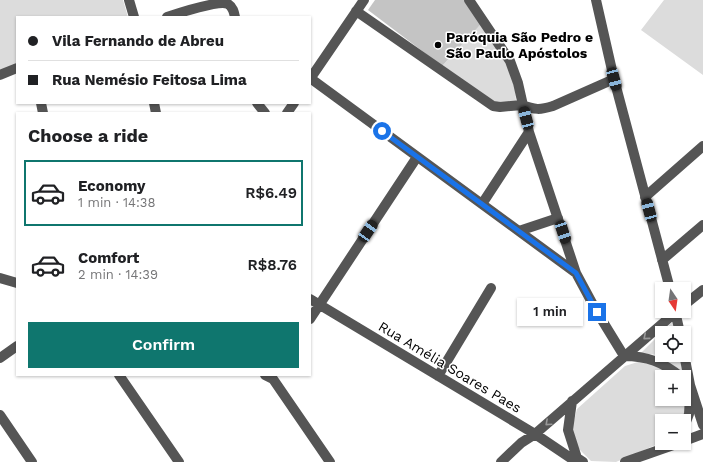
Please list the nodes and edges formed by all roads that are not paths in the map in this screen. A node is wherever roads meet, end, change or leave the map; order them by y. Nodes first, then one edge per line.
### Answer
1 (129, 0) edge
2 (364, 0) edge
3 (470, 0) edge
4 (596, 0) edge
5 (356, 11) junction
6 (134, 16) edge
7 (170, 16) edge
8 (235, 16) edge
9 (16, 68) edge
10 (0, 75) edge
11 (311, 78) edge
12 (614, 79) junction
13 (311, 80) edge
14 (258, 104) edge
15 (522, 105) junction
16 (264, 112) edge
17 (529, 132) junction
18 (703, 146) edge
19 (417, 157) junction
20 (645, 197) junction
21 (482, 204) junction
22 (558, 218) junction
23 (703, 225) edge
24 (519, 231) junction
25 (662, 260) junction
26 (576, 273) junction
27 (0, 278) edge
28 (668, 282) edge
29 (16, 283) edge
30 (491, 288) dead end
31 (702, 290) edge
32 (691, 299) edge
33 (311, 300) edge
34 (319, 305) junction
35 (311, 318) edge
36 (668, 318) edge
37 (16, 347) edge
38 (624, 356) junction
39 (0, 358) edge
40 (672, 370) edge
41 (120, 376) edge
42 (271, 376) edge
43 (438, 376) junction
44 (691, 394) edge
45 (572, 401) junction
46 (0, 415) edge
47 (703, 425) edge
48 (535, 434) junction
49 (703, 434) edge
50 (691, 438) edge
51 (656, 450) edge
52 (577, 461) edge
53 (32, 462) edge
54 (179, 462) edge
55 (330, 462) edge
56 (502, 462) edge
57 (625, 462) edge

1 - 6 street
2 - 5 street
3 - 15 street
4 - 12 street
5 - 11 street
5 - 15 street
7 - 8 street
9 - 10 street
12 - 15 street
12 - 20 street
13 - 19 street
14 - 16 street
15 - 17 street
17 - 21 street
17 - 22 street
18 - 20 street
19 - 21 street
19 - 34 street
20 - 25 street
21 - 24 street
22 - 24 street
22 - 26 street
23 - 25 street
24 - 26 street
25 - 28 street
26 - 38 street
27 - 29 street
30 - 43 street
31 - 32 street
33 - 34 street, Rua Amélia Soares Paes
34 - 35 street
34 - 43 street, Rua Amélia Soares Paes
36 -> 38 street
37 - 39 street
38 - 40 street
38 - 45 street
41 - 54 street
42 - 55 street
43 - 48 street, Rua Amélia Soares Paes
44 - 47 street
45 -> 48 street
45 - 52 street
46 - 53 street
48 - 52 street, Rua Amélia Soares Paes
48 - 56 street
49 - 50 street
51 - 57 street

